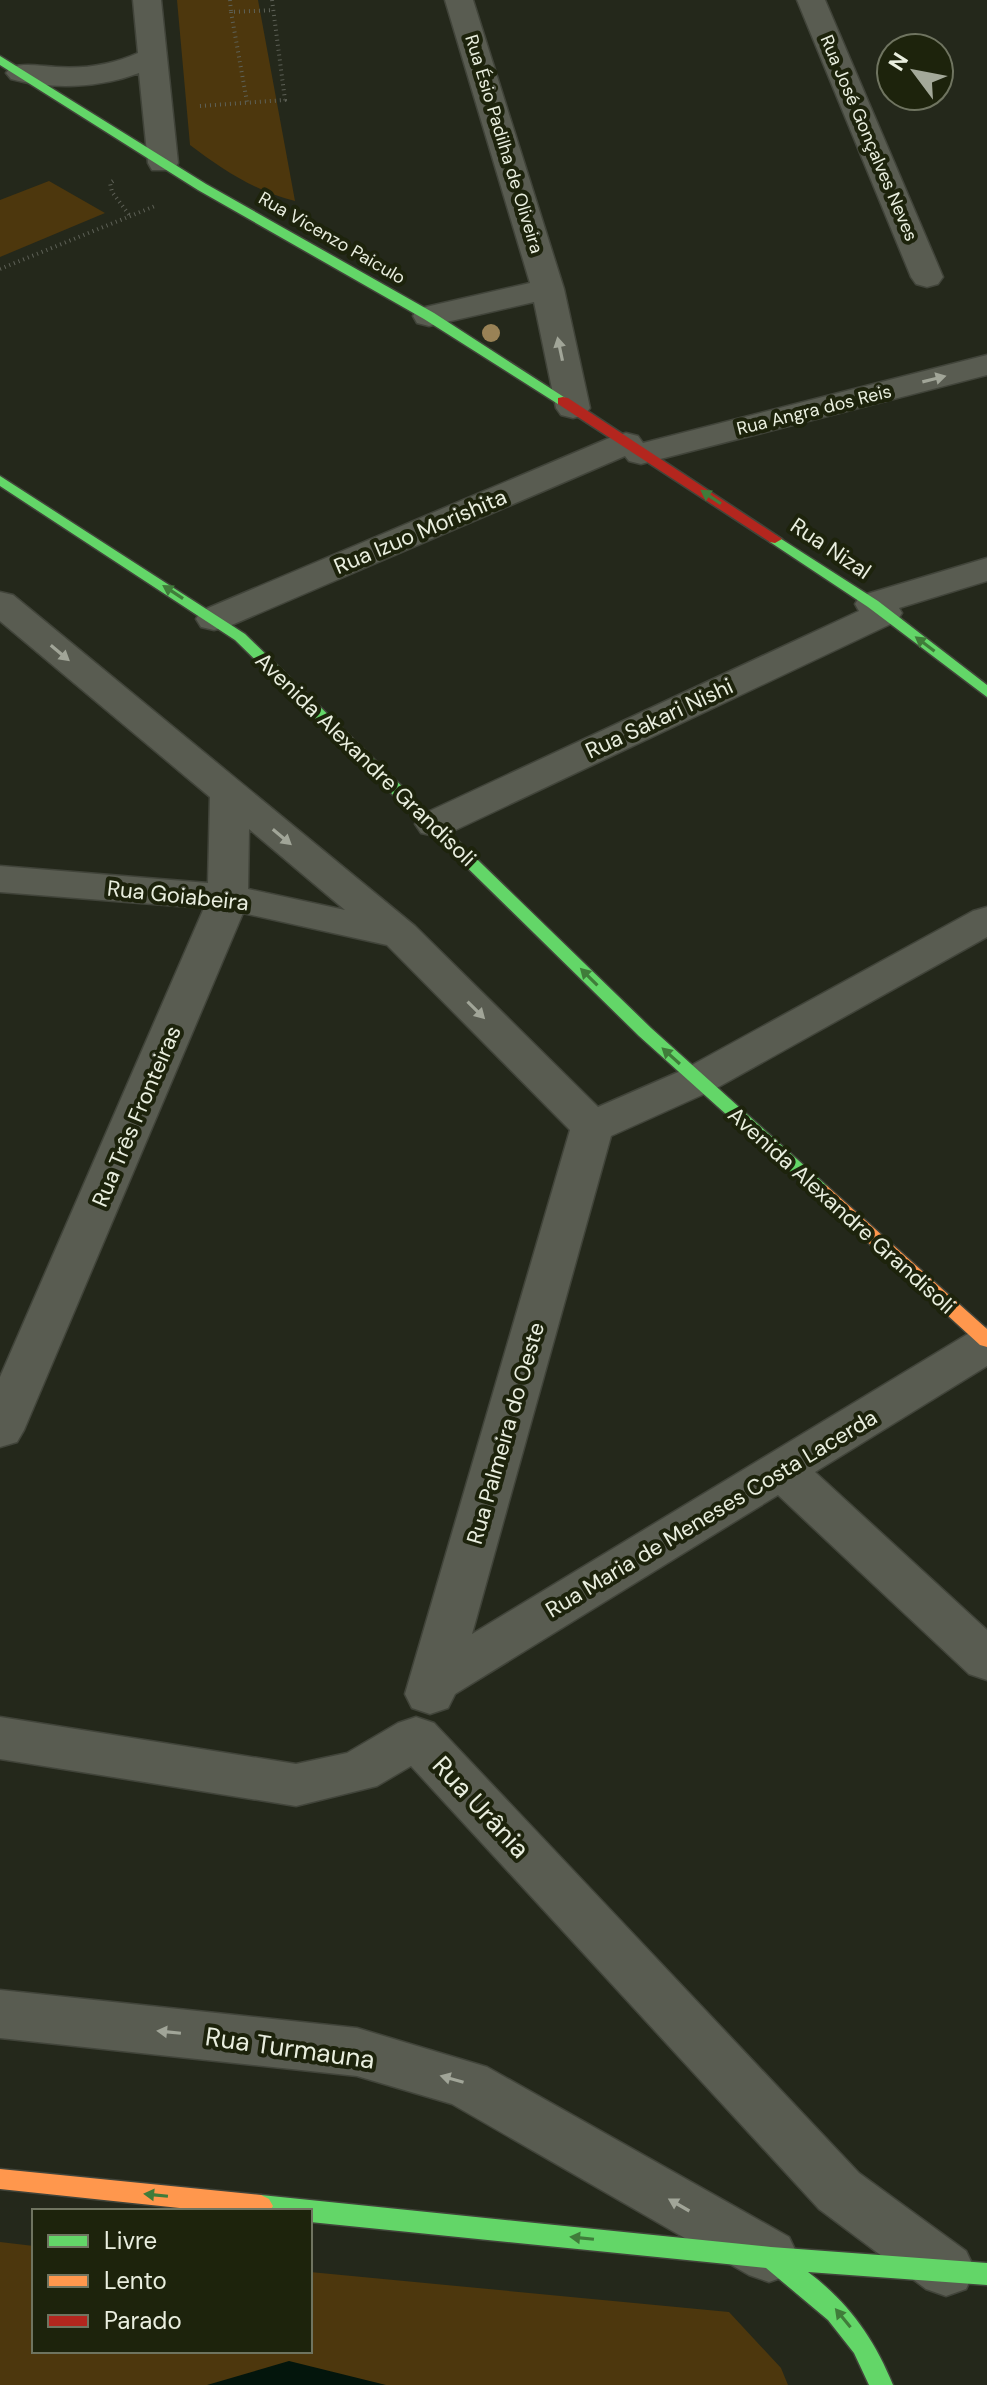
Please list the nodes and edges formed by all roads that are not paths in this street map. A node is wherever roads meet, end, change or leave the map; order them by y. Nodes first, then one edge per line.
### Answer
1 (147, 0) edge
2 (459, 0) edge
3 (811, 0) edge
4 (155, 56) junction
5 (10, 67) edge
6 (163, 163) junction
7 (927, 277) dead end
8 (548, 289) junction
9 (429, 316) junction
10 (987, 365) edge
11 (573, 408) junction
12 (634, 449) junction
13 (0, 480) edge
14 (987, 569) edge
15 (0, 603) edge
16 (878, 609) junction
17 (214, 619) junction
18 (987, 692) edge
19 (230, 793) junction
20 (435, 824) junction
21 (0, 879) edge
22 (228, 897) junction
23 (987, 920) edge
24 (401, 935) junction
25 (698, 1080) junction
26 (592, 1127) junction
27 (987, 1342) edge
28 (0, 1430) edge
29 (783, 1471) junction
30 (987, 1660) edge
31 (435, 1681) junction
32 (0, 1738) edge
33 (416, 1738) junction
34 (0, 2014) edge
35 (0, 2179) edge
36 (839, 2191) junction
37 (293, 2209) edge
38 (312, 2211) edge
39 (771, 2258) junction
40 (843, 2265) junction
41 (966, 2272) edge
42 (881, 2385) edge

1 - 4 street
2 - 8 street, Rua Ésio Padilha de Oliveira
3 - 7 street, Rua José Gonçalves Neves
4 - 5 street
4 - 6 street
5 - 6 street, Rua Vicenzo Paiculo
6 - 9 street, Rua Vicenzo Paiculo
8 - 9 street
11 -> 8 street, Rua Ésio Padilha de Oliveira
9 - 11 street, Rua Vicenzo Paiculo
12 -> 10 street, Rua Angra dos Reis
11 - 12 street, Rua Vicenzo Paiculo
16 -> 12 street, Rua Nizal
12 - 17 street, Rua Izuo Morishita
17 -> 13 street, Avenida Alexandre Grandisoli
14 - 16 street, Rua Sakari Nishi
15 -> 19 street
18 -> 16 street, Rua Nizal
16 - 20 street, Rua Sakari Nishi
17 - 20 street, Avenida Alexandre Grandisoli
19 - 22 street, Rua Três Fronteiras
19 -> 24 street
25 -> 20 street, Avenida Alexandre Grandisoli
21 - 22 street, Rua Goiabeira
22 - 24 street, Rua Goiabeira
22 - 28 street, Rua Três Fronteiras
23 - 25 street
24 -> 26 street
25 - 26 street
25 - 27 street, Avenida Alexandre Grandisoli
26 - 31 street, Rua Palmeira do Oeste
27 - 29 street, Rua Maria de Meneses Costa Lacerda
29 - 30 street
29 - 31 street, Rua Maria de Meneses Costa Lacerda
31 - 33 street, Rua Palmeira do Oeste
32 - 33 street, Rua Urânia
33 - 36 street, Rua Urânia
39 -> 34 street, Rua Turmauna
37 -> 35 street, Rua Turmauna
36 - 40 street
36 - 41 street, Rua Urânia
39 -> 38 street, Rua Turmauna
39 - 40 street, Rua Turmauna
42 -> 39 street
40 - 41 street, Rua Turmauna

